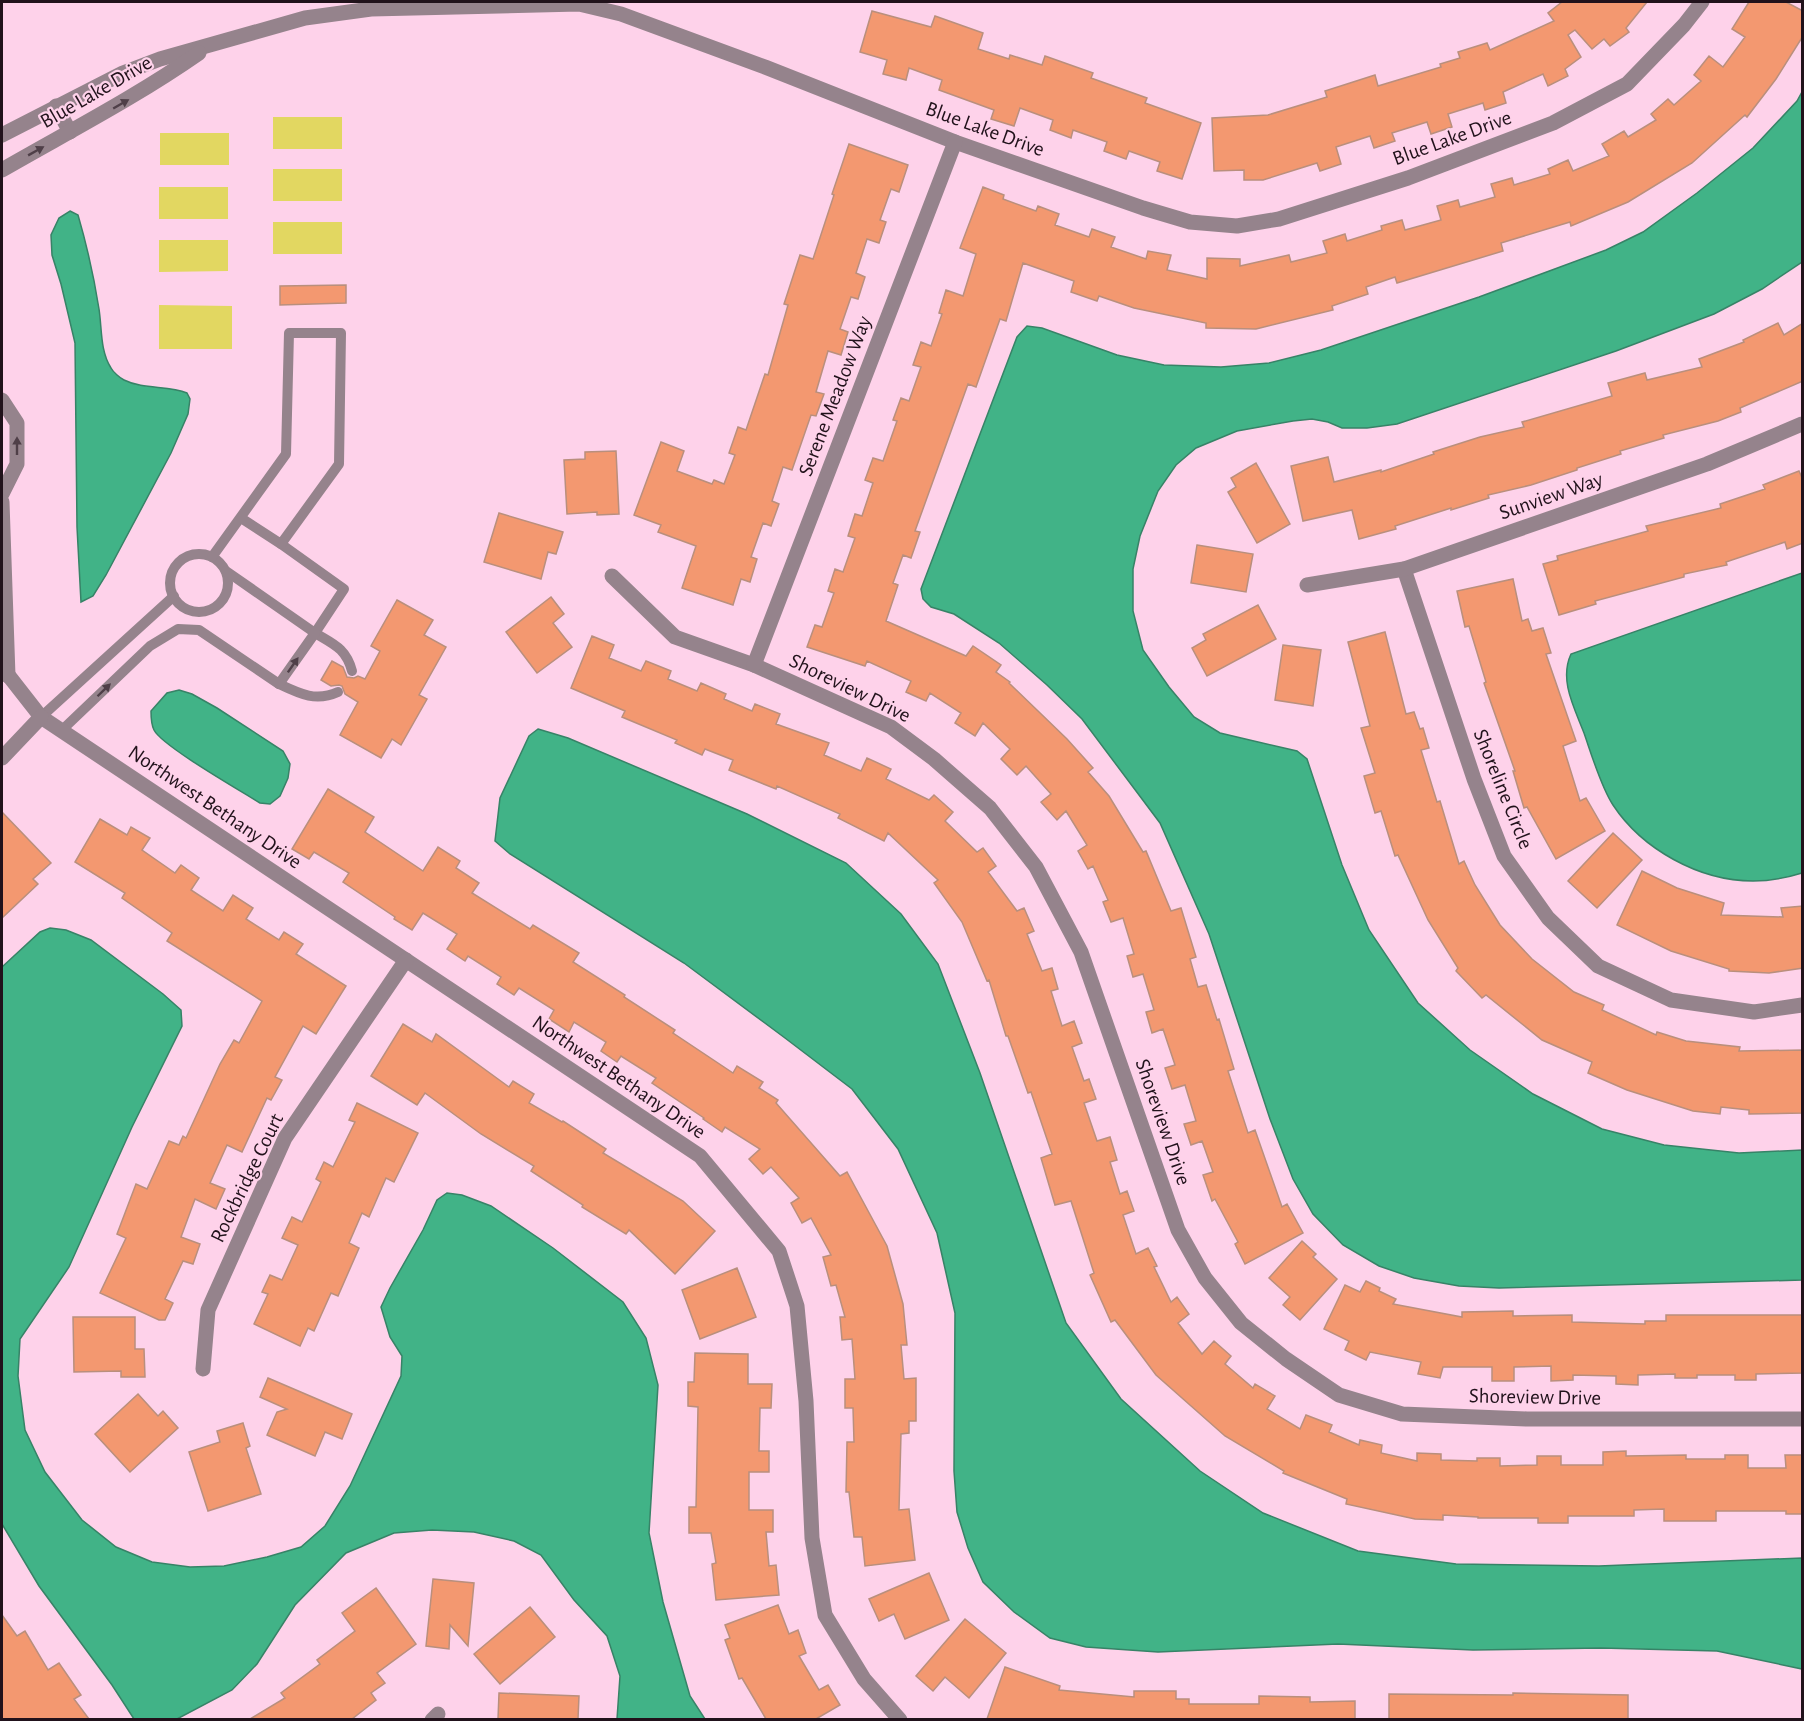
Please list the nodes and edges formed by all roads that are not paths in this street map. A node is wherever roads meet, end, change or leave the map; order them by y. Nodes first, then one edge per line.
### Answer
1 (1702, 2) edge
2 (208, 46) junction
3 (56, 106) junction
4 (70, 132) junction
5 (2, 135) edge
6 (955, 142) junction
7 (2, 170) edge
8 (2, 400) edge
9 (1803, 424) edge
10 (2, 494) edge
11 (2, 502) edge
12 (241, 518) junction
13 (281, 544) junction
14 (212, 557) junction
15 (1404, 569) junction
16 (226, 571) junction
17 (612, 576) dead end
18 (1307, 585) dead end
19 (174, 596) junction
20 (197, 612) junction
21 (199, 630) junction
22 (315, 633) junction
23 (754, 665) junction
24 (352, 671) dead end
25 (5, 672) edge
26 (279, 684) junction
27 (338, 692) dead end
28 (41, 717) junction
29 (62, 730) junction
30 (2, 758) edge
31 (406, 960) junction
32 (1803, 1005) edge
33 (203, 1369) dead end
34 (1803, 1419) edge
35 (900, 1719) edge

1 - 6 street, Blue Lake Drive
2 - 3 street, Blue Lake Drive
4 -> 2 street, Blue Lake Drive
2 - 6 street, Blue Lake Drive
3 - 4 street
3 - 5 street, Blue Lake Drive
7 -> 4 street, Blue Lake Drive
6 - 23 street, Serene Meadow Way
10 -> 8 street
9 - 15 street, Sunview Way
11 - 25 street, Northwest Bethany Drive
12 - 13 lane
12 - 13 lane
12 - 14 lane
13 - 22 lane
14 - 16 lane
14 - 19 lane
15 - 18 street, Sunview Way
15 - 32 street, Shoreline Circle
16 - 20 lane
16 - 22 lane
17 - 23 street, Shoreview Drive
19 - 20 lane
19 - 28 lane
20 - 21 lane
21 - 26 lane
29 -> 21 lane
22 - 24 lane
26 -> 22 lane
23 - 34 street, Shoreview Drive
25 - 28 street, Northwest Bethany Drive
26 - 27 lane
28 - 29 street, Northwest Bethany Drive
28 - 30 street
29 - 31 street, Northwest Bethany Drive
31 - 33 street, Rockbridge Court
31 - 35 street, Northwest Bethany Drive

